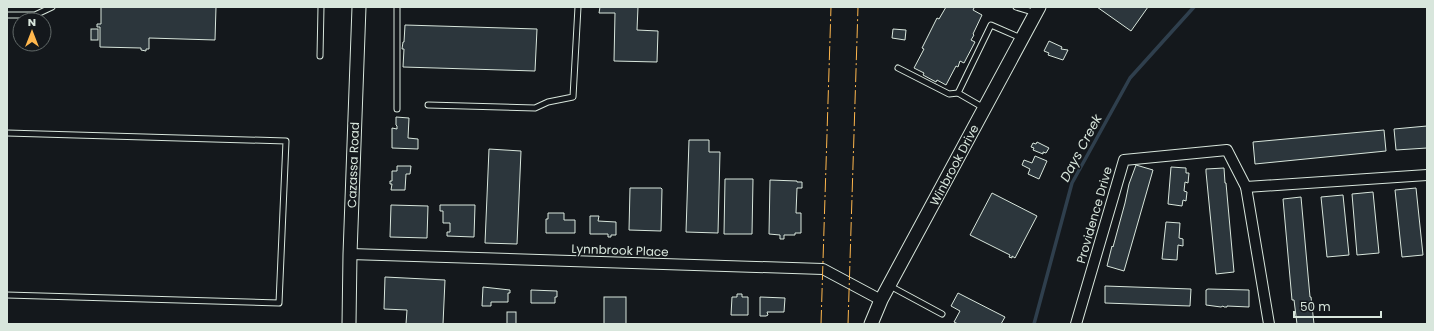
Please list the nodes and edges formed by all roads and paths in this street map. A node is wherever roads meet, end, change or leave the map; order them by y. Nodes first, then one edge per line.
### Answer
1 (52, 7) edge
2 (321, 7) edge
3 (359, 7) edge
4 (397, 7) edge
5 (578, 7) edge
6 (1016, 7) edge
7 (1038, 10) edge
8 (7, 15) edge
9 (1022, 39) junction
10 (320, 56) dead end
11 (898, 68) dead end
12 (958, 93) junction
13 (428, 105) dead end
14 (984, 108) junction
15 (397, 109) dead end
16 (7, 133) edge
17 (1427, 175) edge
18 (1246, 187) junction
19 (350, 254) junction
20 (889, 286) junction
21 (7, 295) edge
22 (881, 300) junction
23 (942, 314) dead end
24 (349, 324) edge
25 (872, 324) edge
26 (1076, 324) edge
27 (1269, 324) edge

1 - 8 lane
2 - 10 lane
3 - 19 street, Cazassa Road
4 - 15 lane
5 - 13 lane
6 - 7 lane
7 - 9 street, Winbrook Drive
9 - 12 lane
9 - 14 street, Winbrook Drive
11 - 12 lane
12 - 14 lane
14 - 20 street, Winbrook Drive
16 - 21 lane
17 - 18 street
18 - 26 street, Providence Drive
18 - 27 street
19 - 22 street, Lynnbrook Place
19 - 24 street, Cazassa Road
20 - 22 street, Winbrook Drive
20 - 23 lane
22 - 25 street, Winbrook Drive

